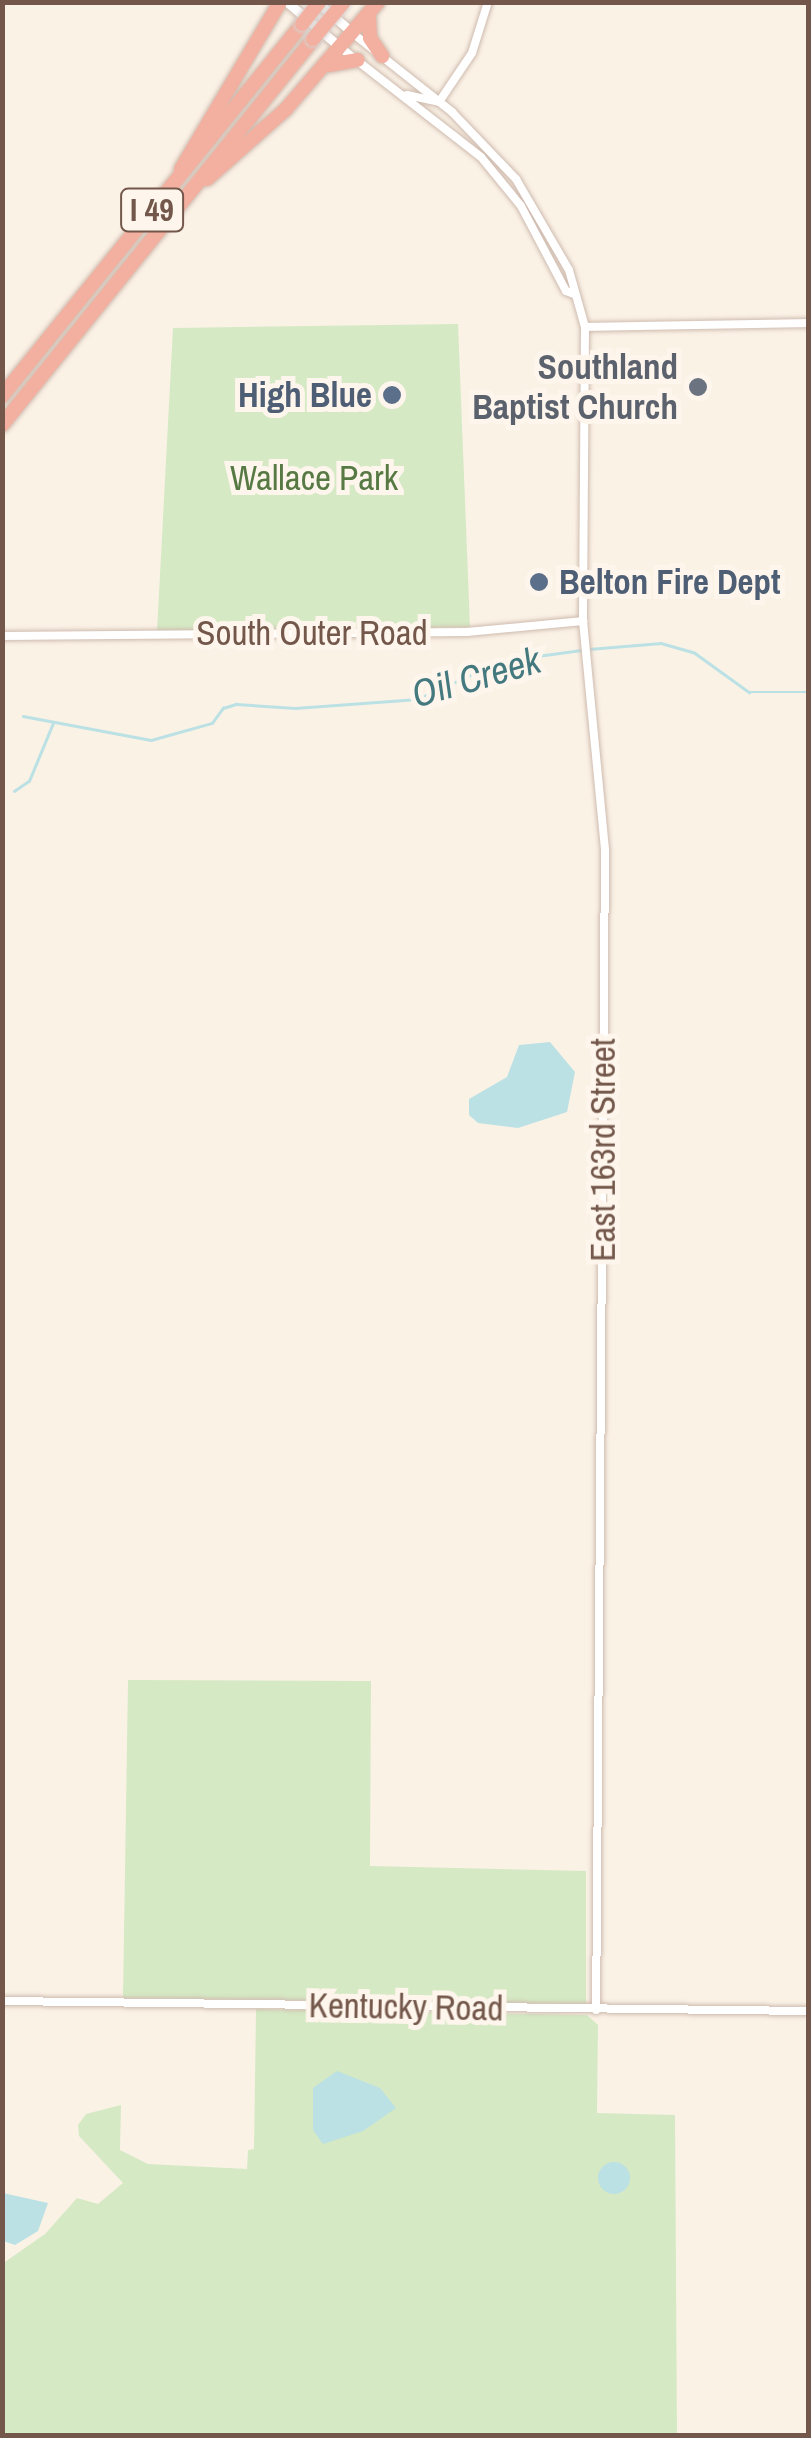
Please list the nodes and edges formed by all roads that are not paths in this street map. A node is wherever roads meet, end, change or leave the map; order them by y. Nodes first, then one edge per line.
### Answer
1 (284, 2) edge
2 (318, 2) edge
3 (343, 2) edge
4 (488, 2) edge
5 (374, 8) edge
6 (271, 9) edge
7 (355, 35) junction
8 (341, 48) junction
9 (382, 56) junction
10 (358, 60) junction
11 (317, 75) junction
12 (402, 94) junction
13 (439, 102) junction
14 (179, 177) junction
15 (190, 191) junction
16 (574, 294) junction
17 (808, 323) edge
18 (586, 327) junction
19 (2, 396) edge
20 (2, 425) edge
21 (583, 622) junction
22 (2, 636) edge
23 (2, 2001) edge
24 (596, 2010) junction
25 (808, 2011) edge

1 - 6 highway
1 - 8 main road, East 163rd Street
2 - 7 main road, East 163rd Street
2 - 14 highway, I 49, bridge
3 - 15 highway, I 49, bridge
4 - 13 street
5 - 7 highway
5 - 9 highway
6 - 14 highway
7 - 8 highway
7 - 9 street, East 163rd Street
8 - 10 street, East 163rd Street
8 - 11 highway
9 - 13 street, East 163rd Street
10 - 11 highway
10 - 12 street, East 163rd Street
11 - 15 highway
12 - 13 street
12 - 16 street, East 163rd Street
13 - 16 street, East 163rd Street
14 - 19 highway, I 49
15 - 20 highway, I 49
16 - 18 street, East 163rd Street
17 - 18 street
18 - 21 street, East 163rd Street
21 - 22 street, South Outer Road
21 - 24 street, East 163rd Street
23 - 24 street, Kentucky Road
24 - 25 street, Kentucky Road

